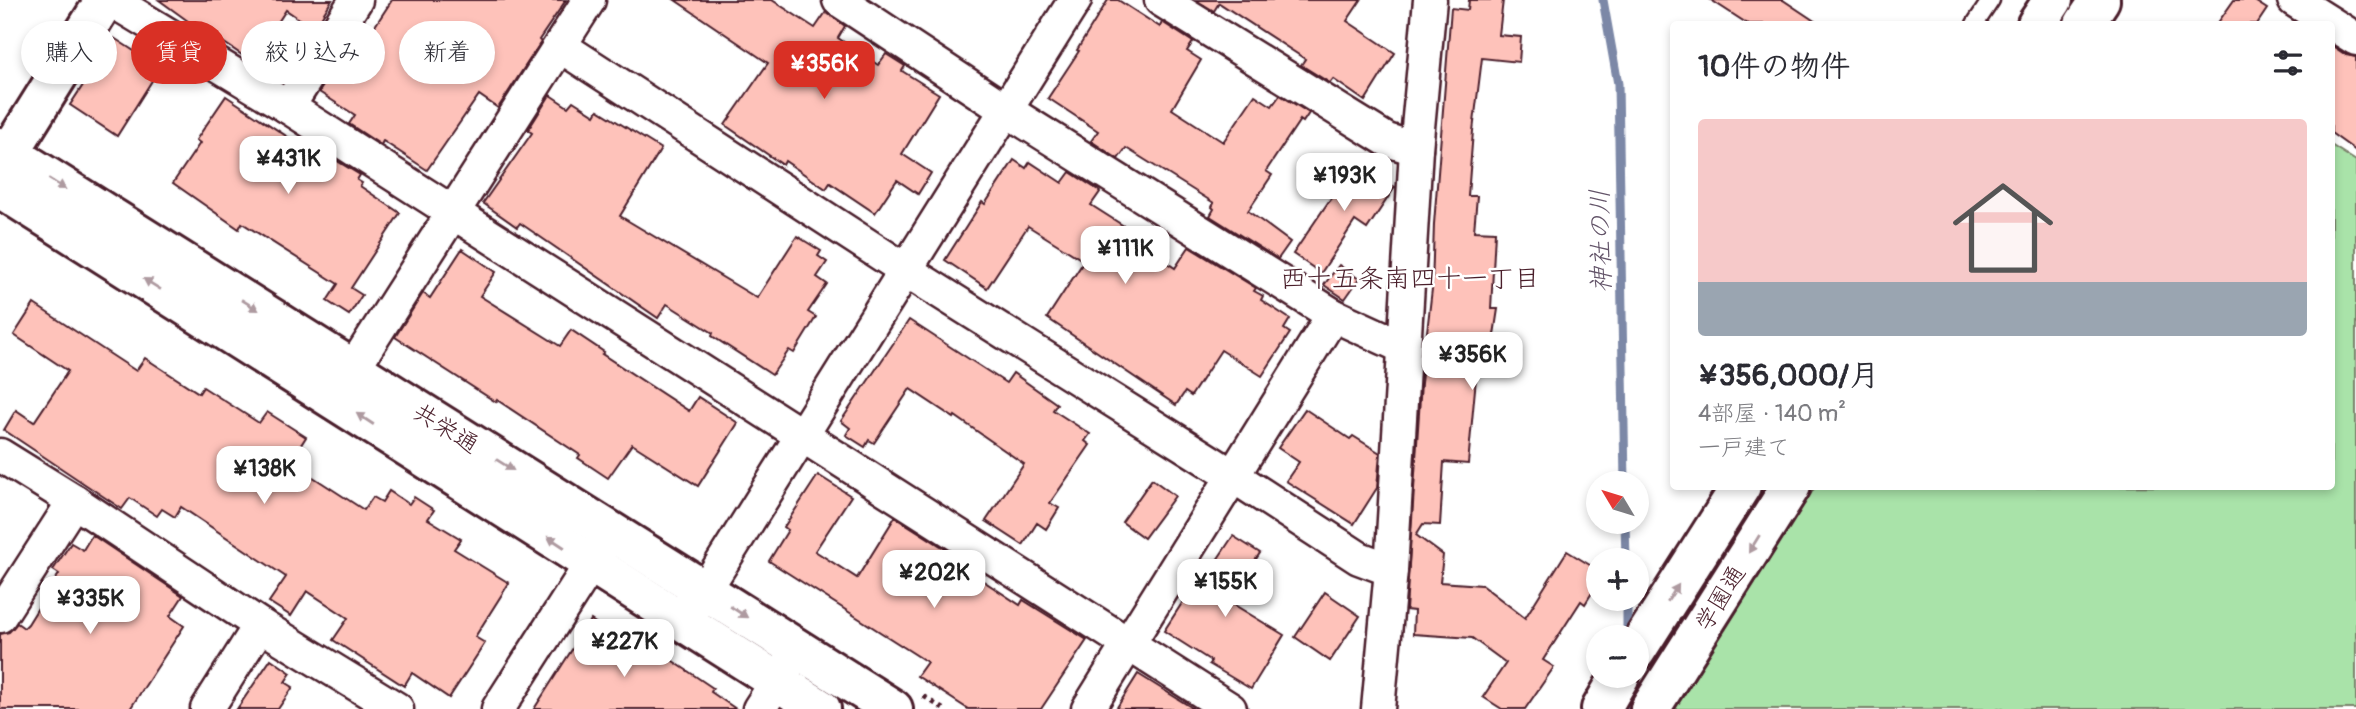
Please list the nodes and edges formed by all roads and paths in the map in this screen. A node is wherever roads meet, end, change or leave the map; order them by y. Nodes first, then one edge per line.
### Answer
1 (105, 0) edge
2 (111, 0) edge
3 (356, 0) edge
4 (589, 0) edge
5 (839, 0) edge
6 (1076, 0) edge
7 (1161, 0) edge
8 (1430, 0) edge
9 (1991, 0) edge
10 (2053, 0) edge
11 (2100, 0) edge
12 (2294, 0) edge
13 (1977, 21) edge
14 (2039, 21) edge
15 (2086, 21) edge
16 (2327, 21) edge
17 (2335, 26) edge
18 (2356, 40) edge
19 (560, 46) junction
20 (288, 107) junction
21 (1006, 110) junction
22 (1416, 149) junction
23 (3, 175) edge
24 (453, 214) junction
25 (907, 271) junction
26 (1333, 315) junction
27 (1403, 347) junction
28 (343, 384) junction
29 (802, 434) junction
30 (0, 455) edge
31 (1233, 476) junction
32 (1738, 490) edge
33 (1788, 490) edge
34 (74, 501) junction
35 (612, 533) junction
36 (591, 565) junction
37 (1391, 570) junction
38 (704, 590) junction
39 (0, 616) edge
40 (685, 622) junction
41 (260, 625) junction
42 (1649, 631) edge
43 (1127, 644) junction
44 (797, 649) junction
45 (1613, 688) edge
46 (768, 695) edge
47 (206, 709) edge
48 (397, 709) edge
49 (498, 709) edge
50 (821, 709) edge
51 (892, 709) edge
52 (1088, 709) edge
53 (1230, 709) edge
54 (1378, 709) edge
55 (1601, 709) edge
56 (1650, 709) edge

1 - 23 street
2 - 20 street
3 - 20 street
4 - 19 street
5 - 21 street
6 - 21 street
7 - 22 street
8 - 22 street
9 - 13 lane
10 - 14 street
11 - 15 street
12 - 16 street
17 - 18 street
19 - 24 street
19 - 25 street
20 - 24 street
21 - 25 street
21 - 26 street
22 - 27 street
23 - 28 street, 共栄通
24 - 28 street
24 - 29 street
25 - 29 street
25 - 31 street
26 - 27 street
26 - 31 street
27 - 37 street
28 -> 35 street, 共栄通
36 -> 28 street, 共栄通
29 - 38 street
29 - 43 street
30 - 34 street
31 - 37 street
31 - 43 street
42 -> 32 street, 学園通
33 -> 56 street, 学園通
34 - 39 street
34 - 41 street
35 - 36 street
35 - 38 street, 共栄通
36 - 40 street, 共栄通
36 - 49 street
37 - 54 street
38 - 40 street
38 -> 44 street, 共栄通
40 - 46 street, 共栄通
41 - 47 street
41 - 48 street
43 - 52 street
43 - 53 street
44 - 46 street
44 - 51 street, 共栄通
45 - 55 street
46 - 50 street, 共栄通

